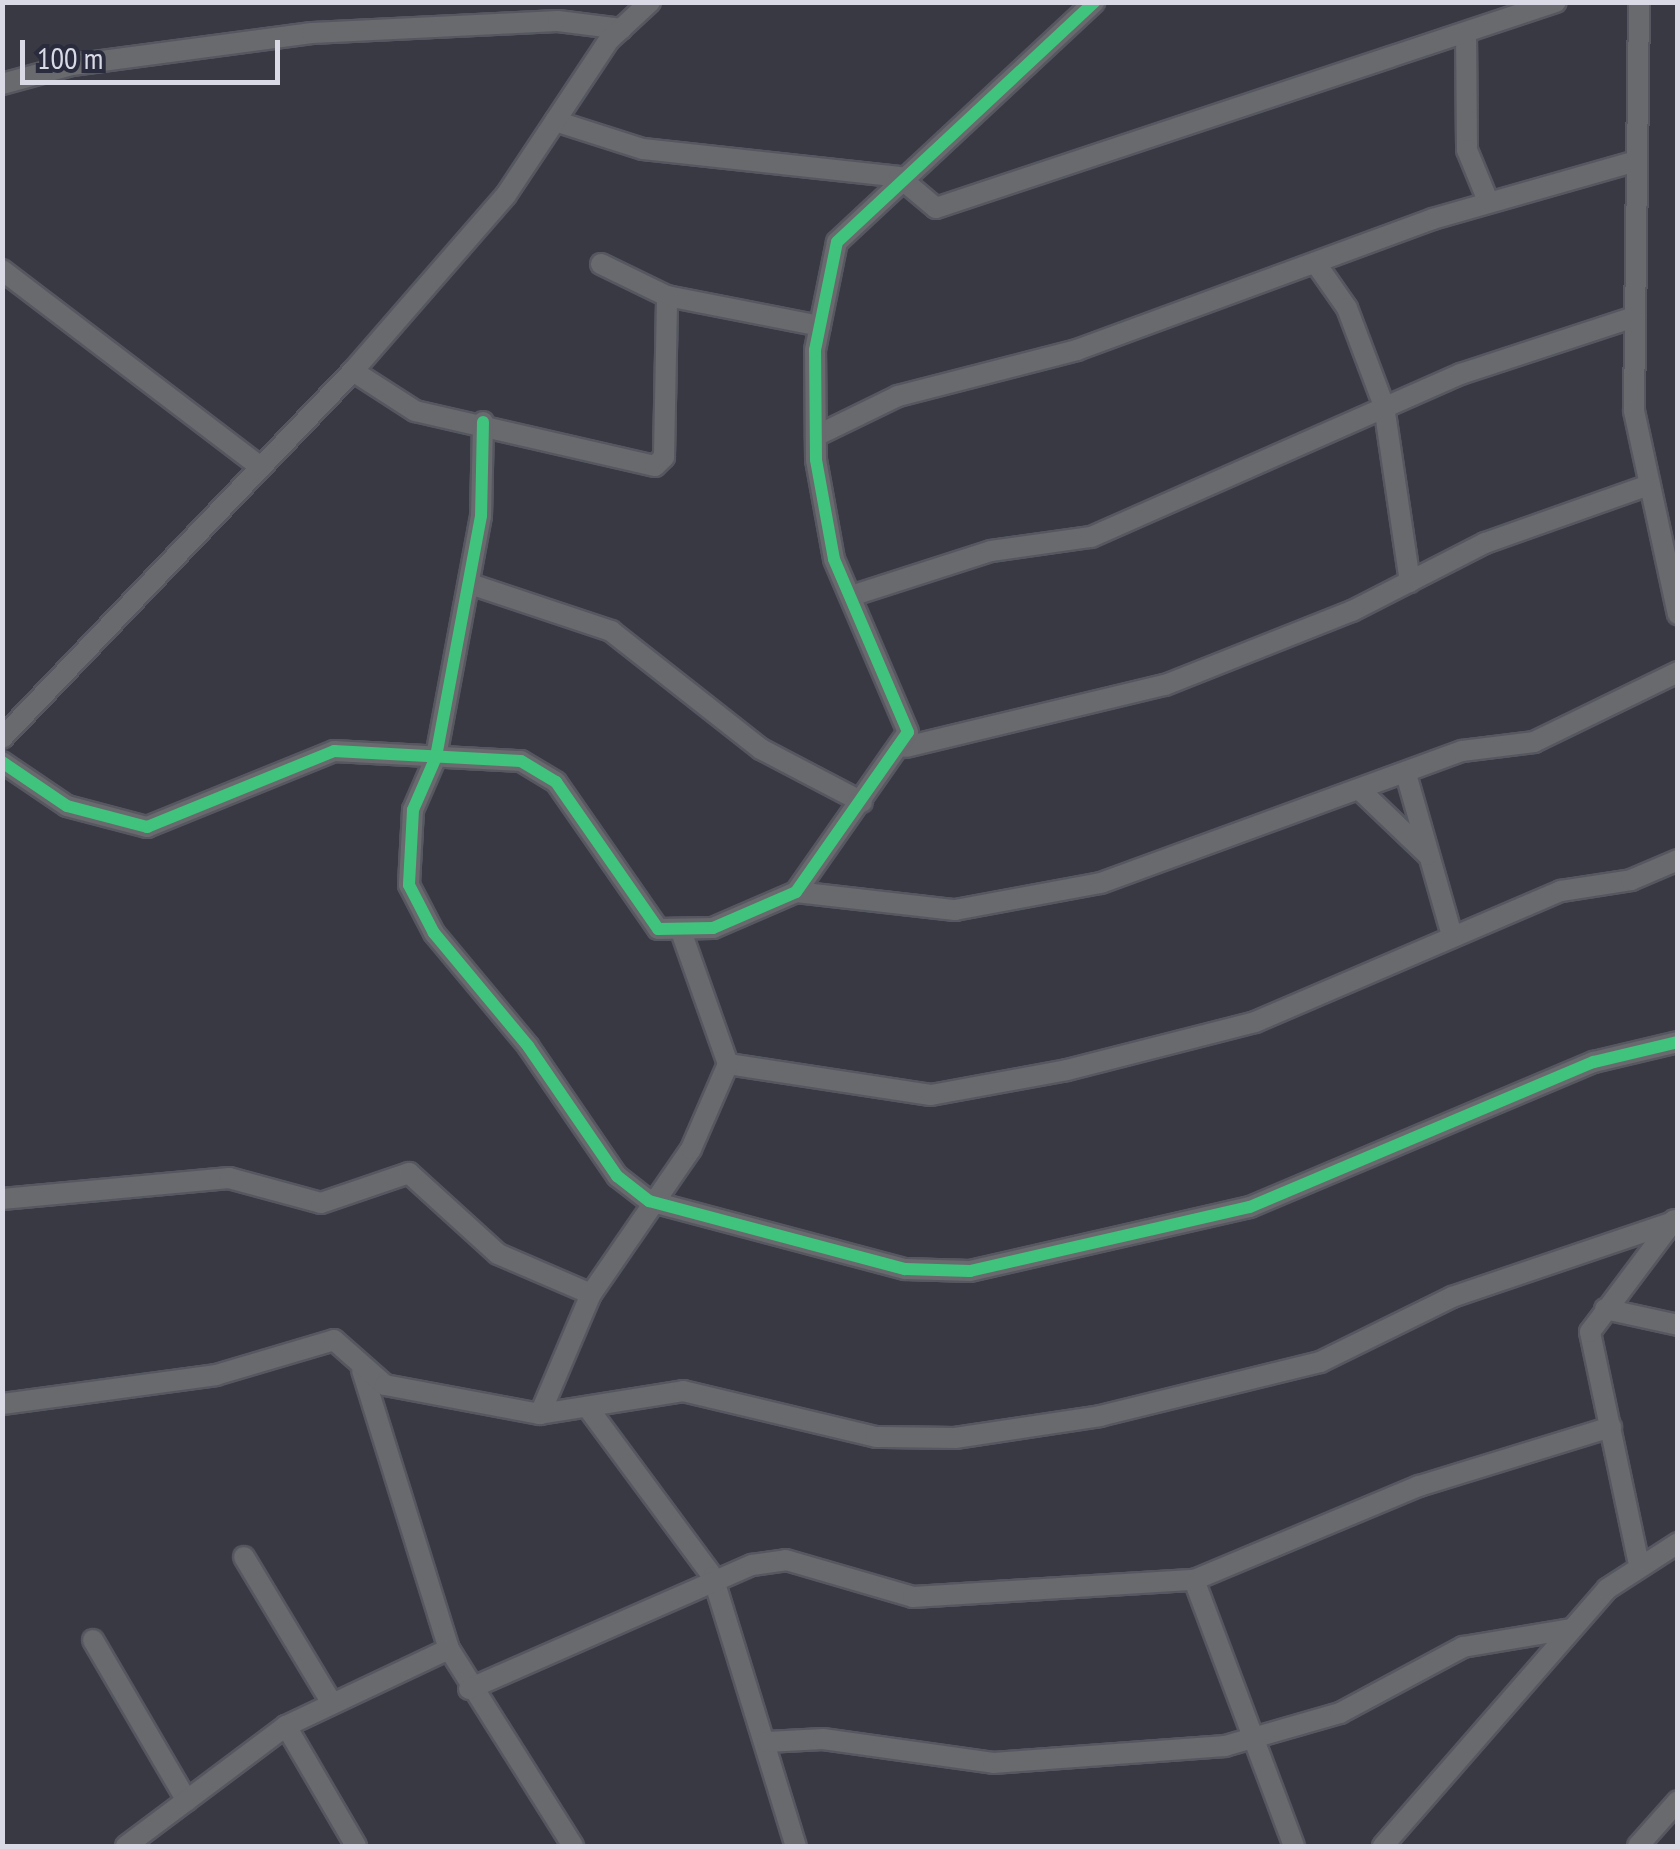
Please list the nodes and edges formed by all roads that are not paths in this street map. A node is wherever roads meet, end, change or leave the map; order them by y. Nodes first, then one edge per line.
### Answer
1 (650, 2) edge
2 (1094, 2) edge
3 (1556, 2) edge
4 (1639, 2) edge
5 (621, 29) junction
6 (1466, 33) junction
7 (2, 84) edge
8 (555, 121) junction
9 (1636, 162) junction
10 (899, 178) junction
11 (1488, 201) junction
12 (601, 264) dead end
13 (1319, 268) junction
14 (2, 270) edge
15 (667, 296) junction
16 (1634, 317) junction
17 (820, 326) junction
18 (354, 372) junction
19 (1384, 406) junction
20 (483, 422) junction
21 (816, 436) junction
22 (258, 465) junction
23 (1646, 486) junction
24 (1410, 582) junction
25 (470, 584) junction
26 (851, 596) junction
27 (1678, 614) edge
28 (1678, 672) edge
29 (2, 738) edge
30 (906, 747) junction
31 (436, 756) junction
32 (2, 762) edge
33 (1406, 774) junction
34 (1360, 790) junction
35 (862, 802) junction
36 (1428, 855) junction
37 (1678, 860) edge
38 (796, 892) junction
39 (682, 934) junction
40 (1452, 936) junction
41 (1678, 1042) edge
42 (728, 1064) junction
43 (2, 1200) edge
44 (649, 1201) junction
45 (1675, 1218) edge
46 (590, 1294) junction
47 (1605, 1310) junction
48 (1678, 1325) edge
49 (361, 1368) junction
50 (2, 1404) edge
51 (591, 1412) junction
52 (540, 1414) junction
53 (1610, 1427) junction
54 (1678, 1543) edge
55 (244, 1557) dead end
56 (1638, 1560) junction
57 (713, 1578) junction
58 (1194, 1580) junction
59 (1570, 1629) junction
60 (93, 1640) dead end
61 (449, 1649) junction
62 (469, 1689) junction
63 (330, 1700) junction
64 (286, 1726) junction
65 (1258, 1738) junction
66 (767, 1742) junction
67 (187, 1801) junction
68 (1678, 1802) edge
69 (139, 1843) edge
70 (356, 1846) edge
71 (573, 1846) edge
72 (796, 1846) edge
73 (1294, 1846) edge
74 (1383, 1846) edge
75 (1638, 1846) edge

1 - 5 street
2 - 10 street
3 - 6 street
4 - 9 street
5 - 7 street
5 - 8 street
6 - 10 street
6 - 11 street
8 - 10 street
8 - 18 street
9 - 11 street
9 - 16 street
10 - 17 street
11 - 13 street
12 - 15 street
13 - 19 street
13 - 21 street
14 - 22 street
15 - 17 street
15 - 20 street
16 - 19 street
16 - 23 street
17 - 21 street
18 - 20 street
18 - 22 street
19 - 24 street
19 - 26 street
20 - 25 street
21 - 26 street
22 - 29 street
23 - 24 street
23 - 27 street
24 - 30 street
25 - 31 street
25 - 35 street
26 - 30 street
28 - 33 street
30 - 35 street
31 - 32 street
31 - 39 street
31 - 44 street
33 - 34 street
33 - 36 street
34 - 36 street
34 - 38 street
35 - 38 street
36 - 40 street
37 - 40 street
38 - 39 street
39 - 42 street
40 - 42 street
41 - 44 street
42 - 44 street
43 - 46 street
44 - 46 street
45 - 47 street
45 - 51 street
46 - 52 street
47 - 48 street
47 - 53 street
49 - 50 street
49 - 52 street
49 - 61 street
51 - 52 street
51 - 57 street
53 - 56 street
53 - 58 street
54 - 56 street
55 - 63 street
56 - 59 street
57 - 58 street
57 - 62 street
57 - 66 street
58 - 65 street
59 - 65 street
59 - 74 street
60 - 67 street
61 - 62 street
61 - 63 street
62 - 71 street
63 - 64 street
64 - 67 street
64 - 70 street
65 - 66 street
65 - 73 street
66 - 72 street
67 - 69 street
68 - 75 street

